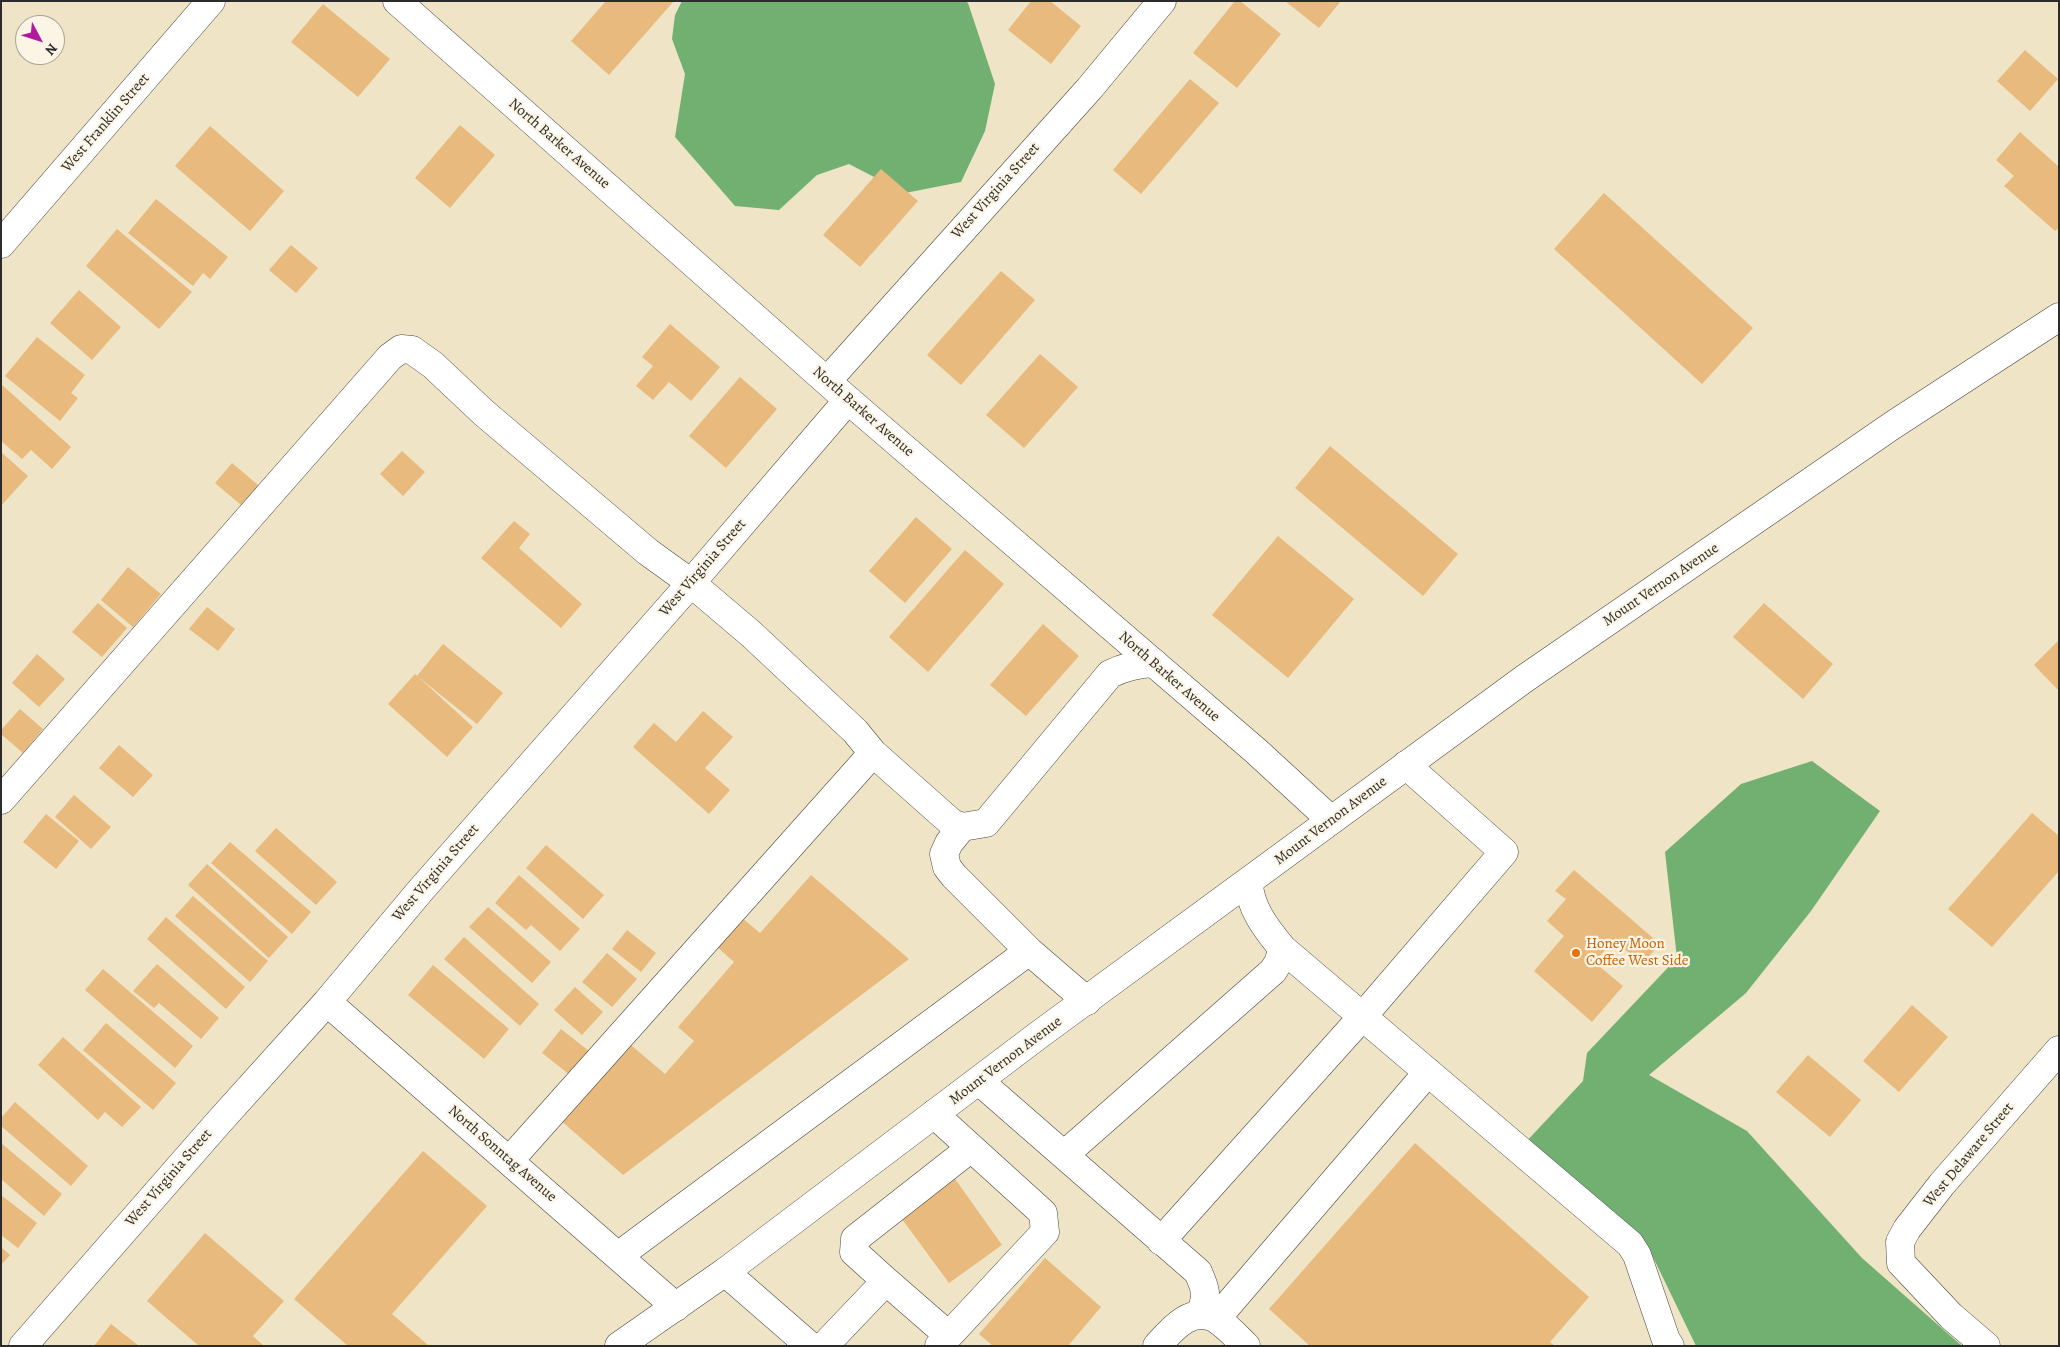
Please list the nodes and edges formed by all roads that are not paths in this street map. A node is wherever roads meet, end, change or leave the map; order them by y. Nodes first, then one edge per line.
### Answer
1 (211, 1) edge
2 (397, 1) edge
3 (1162, 1) edge
4 (1, 244) edge
5 (2059, 317) edge
6 (828, 380) junction
7 (848, 400) junction
8 (691, 583) junction
9 (1154, 663) junction
10 (873, 753) junction
11 (1406, 765) junction
12 (1, 800) edge
13 (1331, 820) junction
14 (962, 827) junction
15 (1249, 882) junction
16 (1283, 949) junction
17 (1029, 951) junction
18 (1087, 1001) junction
19 (327, 1002) junction
20 (1363, 1016) junction
21 (2059, 1050) edge
22 (1428, 1072) junction
23 (979, 1081) junction
24 (934, 1114) junction
25 (971, 1148) junction
26 (1064, 1155) junction
27 (509, 1161) junction
28 (1162, 1241) junction
29 (618, 1256) junction
30 (725, 1272) junction
31 (886, 1281) junction
32 (676, 1307) junction
33 (1208, 1317) junction
34 (944, 1340) edge
35 (23, 1346) edge
36 (619, 1346) edge
37 (810, 1346) edge
38 (824, 1346) edge
39 (1157, 1346) edge
40 (1246, 1346) edge
41 (1670, 1346) edge
42 (1986, 1346) edge

1 - 4 street, West Franklin Street
2 - 6 street, North Barker Avenue
3 - 6 street, West Virginia Street
5 - 11 street, Mount Vernon Avenue
6 - 7 street, North Barker Avenue
7 - 8 street, West Virginia Street
7 - 9 street, North Barker Avenue
8 - 10 street
8 - 12 street
8 - 19 street, West Virginia Street
9 - 13 street, North Barker Avenue
9 - 14 street
10 - 14 street
10 - 27 street
11 - 13 street, Mount Vernon Avenue
11 - 20 street
13 - 15 street, Mount Vernon Avenue
14 - 17 street
15 - 16 street
15 - 18 street, Mount Vernon Avenue
16 - 20 street
16 - 26 street
17 - 18 street
17 - 29 street
18 - 23 street, Mount Vernon Avenue
19 - 27 street, North Sonntag Avenue
19 - 35 street, West Virginia Street
20 - 22 street
20 - 28 street
21 - 42 street, West Delaware Street
22 - 33 street
22 - 41 street
23 - 24 street, Mount Vernon Avenue
23 - 26 street
24 - 25 street
24 - 30 street, Mount Vernon Avenue
25 - 31 street
25 - 34 street
26 - 28 street
27 - 29 street, North Sonntag Avenue
28 - 33 street
29 - 32 street, North Sonntag Avenue
30 - 32 street, Mount Vernon Avenue
30 - 37 street
31 - 34 street
31 - 38 street
32 - 36 street, Mount Vernon Avenue
33 - 39 street
33 - 40 street

